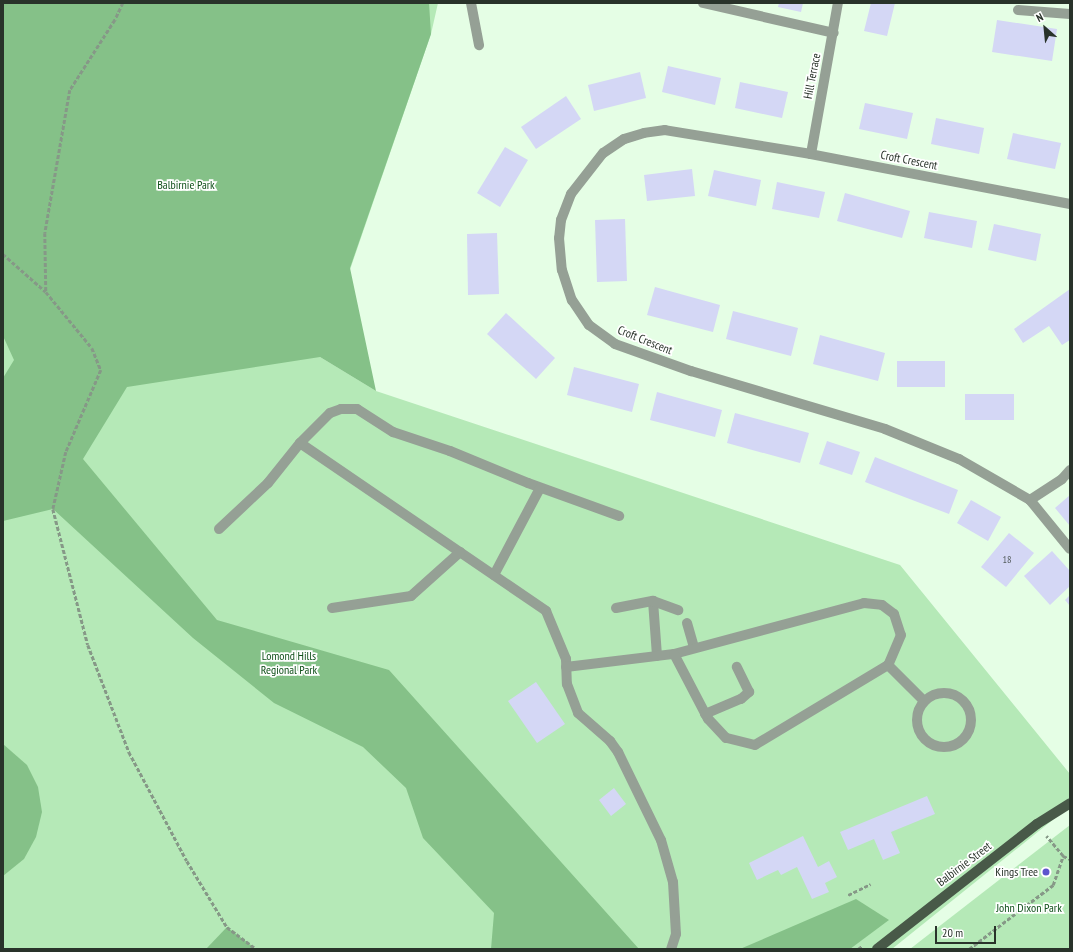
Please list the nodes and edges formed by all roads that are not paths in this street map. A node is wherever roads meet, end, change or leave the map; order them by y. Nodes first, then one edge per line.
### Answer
1 (471, 3) edge
2 (703, 3) edge
3 (838, 3) edge
4 (1018, 10) dead end
5 (1070, 14) edge
6 (834, 33) junction
7 (479, 45) dead end
8 (811, 154) junction
9 (1070, 204) edge
10 (300, 443) junction
11 (1070, 470) edge
12 (540, 488) junction
13 (1030, 500) junction
14 (619, 516) dead end
15 (219, 529) dead end
16 (1070, 549) edge
17 (460, 552) junction
18 (494, 575) junction
19 (653, 601) junction
20 (332, 608) dead end
21 (616, 608) dead end
22 (678, 610) dead end
23 (687, 623) dead end
24 (694, 648) junction
25 (674, 654) junction
26 (656, 656) junction
27 (888, 665) junction
28 (566, 667) junction
29 (737, 667) dead end
30 (924, 701) junction
31 (705, 714) junction
32 (1070, 803) edge
33 (671, 949) edge
34 (876, 949) edge

1 - 7 street
2 - 6 street
3 - 6 street, Hill Terrace
4 - 5 street
6 - 8 street, Hill Terrace
8 - 9 street, Croft Crescent
8 - 13 street, Croft Crescent
10 - 12 street
10 - 15 street
10 - 17 street
11 - 13 street
12 - 14 street
12 - 18 street
13 - 16 street
17 - 18 street
17 - 20 street
18 - 28 street
19 - 21 street
19 - 22 street
19 - 26 street
23 - 24 street
24 - 25 street
24 - 27 street
25 - 26 street
25 - 31 street
26 - 28 street
27 - 30 street
27 - 31 street
28 - 33 street
29 - 31 street
30 - 30 street
32 - 34 main road, Balbirnie Street

